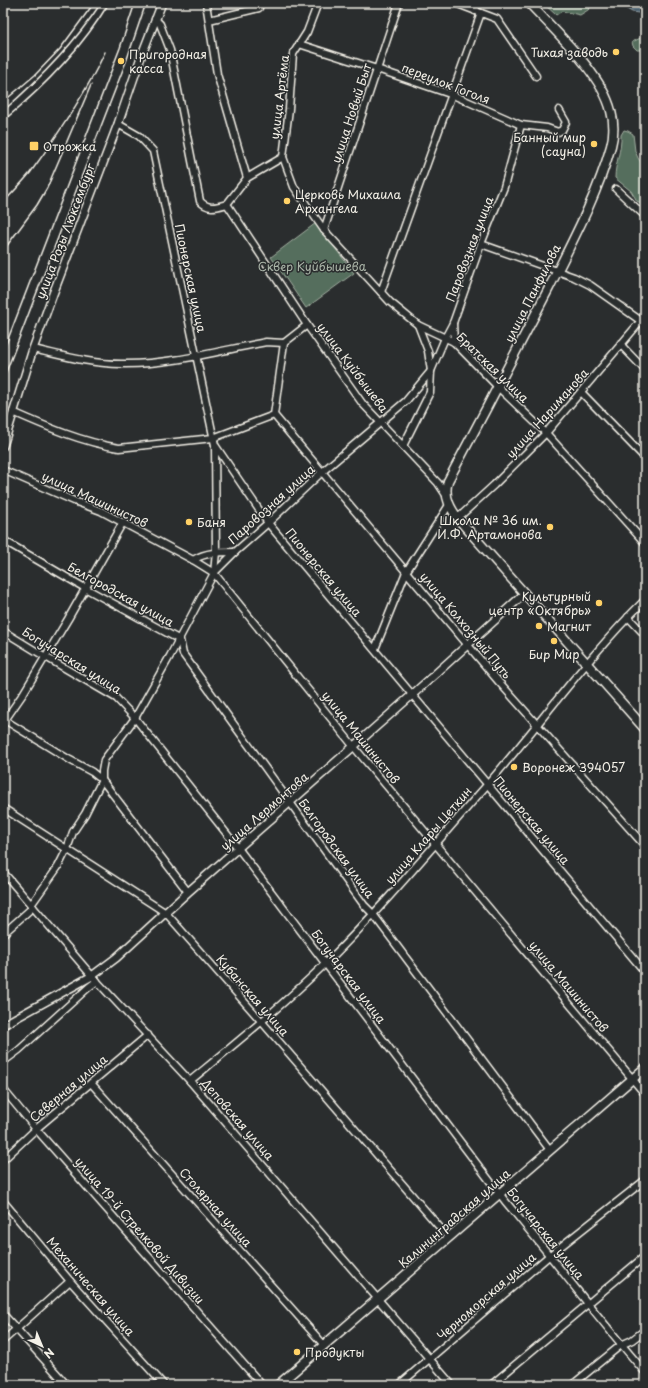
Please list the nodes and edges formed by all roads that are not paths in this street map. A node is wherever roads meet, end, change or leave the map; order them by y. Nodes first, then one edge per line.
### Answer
1 (162, 3) edge
2 (206, 3) edge
3 (318, 3) edge
4 (399, 3) edge
5 (455, 3) edge
6 (477, 3) edge
7 (529, 3) edge
8 (259, 8) dead end
9 (478, 12) junction
10 (156, 19) junction
11 (209, 20) junction
12 (299, 44) junction
13 (377, 69) junction
14 (536, 76) dead end
15 (453, 95) junction
16 (559, 110) dead end
17 (118, 124) junction
18 (521, 125) junction
19 (283, 158) junction
20 (247, 178) junction
21 (616, 189) dead end
22 (227, 204) junction
23 (645, 216) edge
24 (324, 230) junction
25 (481, 244) junction
26 (557, 271) junction
27 (381, 292) junction
28 (643, 318) edge
29 (453, 323) junction
30 (307, 325) junction
31 (418, 325) junction
32 (445, 338) junction
33 (454, 342) junction
34 (284, 343) junction
35 (620, 344) junction
36 (33, 349) junction
37 (196, 356) junction
38 (645, 370) edge
39 (431, 371) junction
40 (498, 387) junction
41 (582, 392) junction
42 (13, 412) junction
43 (274, 415) junction
44 (380, 423) junction
45 (546, 433) junction
46 (213, 438) junction
47 (215, 445) junction
48 (3, 446) edge
49 (403, 446) junction
50 (645, 458) edge
51 (3, 470) edge
52 (322, 472) junction
53 (448, 481) junction
54 (438, 483) junction
55 (446, 495) junction
56 (449, 504) junction
57 (458, 518) junction
58 (123, 522) junction
59 (268, 522) junction
60 (3, 540) edge
61 (645, 543) edge
62 (216, 552) junction
63 (235, 552) junction
64 (193, 560) junction
65 (406, 572) junction
66 (214, 573) junction
67 (85, 588) junction
68 (524, 594) junction
69 (645, 600) edge
70 (628, 617) junction
71 (3, 631) edge
72 (645, 635) edge
73 (180, 640) junction
74 (468, 644) junction
75 (375, 650) junction
76 (183, 654) junction
77 (44, 656) junction
78 (170, 656) junction
79 (587, 664) junction
80 (412, 695) junction
81 (135, 718) junction
82 (3, 721) edge
83 (538, 724) junction
84 (645, 729) edge
85 (354, 747) junction
86 (102, 780) junction
87 (488, 784) junction
88 (290, 804) junction
89 (3, 808) edge
90 (435, 844) junction
91 (645, 846) edge
92 (238, 848) junction
93 (67, 849) junction
94 (3, 872) edge
95 (188, 892) junction
96 (32, 906) junction
97 (166, 913) junction
98 (373, 914) junction
99 (3, 934) edge
100 (326, 963) junction
101 (645, 972) edge
102 (94, 978) junction
103 (262, 1022) junction
104 (3, 1025) edge
105 (148, 1035) junction
106 (3, 1062) edge
107 (645, 1068) edge
108 (632, 1080) junction
109 (190, 1081) junction
110 (92, 1083) junction
111 (3, 1089) edge
112 (645, 1094) edge
113 (36, 1129) junction
114 (550, 1150) junction
115 (3, 1160) edge
116 (645, 1180) edge
117 (500, 1194) junction
118 (3, 1201) edge
119 (449, 1238) junction
120 (550, 1255) junction
121 (645, 1256) edge
122 (70, 1281) junction
123 (378, 1299) junction
124 (587, 1303) junction
125 (3, 1314) edge
126 (16, 1329) junction
127 (645, 1330) edge
128 (3, 1341) edge
129 (324, 1345) junction
130 (621, 1345) junction
131 (429, 1359) junction
132 (645, 1372) edge
133 (67, 1385) edge
134 (164, 1385) edge
135 (262, 1385) edge
136 (278, 1385) edge
137 (399, 1385) edge
138 (452, 1385) edge
139 (491, 1385) edge
140 (572, 1385) edge

1 - 10 street, улица Розы Люксембург
2 - 11 street
3 - 12 street, улица Артёма
4 - 13 street, улица Новый Быт
5 - 9 street
6 - 9 street
7 - 26 main road, улица Панфилова
8 - 11 street
9 - 14 street
9 - 15 street
10 - 17 street, улица Розы Люксембург
10 - 22 street
11 - 20 street
12 - 13 street, переулок Гоголя
12 - 19 street, улица Артёма
13 - 15 street, переулок Гоголя
13 - 24 street, улица Новый Быт
15 - 18 street, переулок Гоголя
15 - 27 street
16 - 18 street, переулок Гоголя
17 - 36 street, улица Розы Люксембург
17 - 37 street, Пионерская улица
18 - 25 street, Паровозная улица
19 - 20 street, улица Артёма
19 - 24 street, Братская улица
20 - 22 street
21 - 23 street
22 - 30 street, улица Куйбышева
24 - 27 street, Братская улица
25 - 26 street
25 - 29 street, Паровозная улица
26 - 28 street
26 - 40 main road, улица Панфилова
27 - 31 street, Братская улица
28 - 35 street, улица Нариманова
29 - 32 street, Паровозная улица
29 - 33 street
30 - 34 street
30 - 44 street, улица Куйбышева
31 - 32 street, Братская улица
31 - 39 street
32 - 33 street, Братская улица
32 - 39 street, Паровозная улица
33 - 40 street, Братская улица
34 - 37 street
34 - 43 street
35 - 38 street
35 - 41 street, улица Нариманова
36 - 37 street
36 - 42 street, улица Розы Люксембург
37 - 46 street, Пионерская улица
39 - 44 street, Паровозная улица
39 - 49 street
40 - 45 street, Братская улица
40 - 53 main road, улица Панфилова
41 - 45 street, улица Нариманова
41 - 50 street
42 - 46 street
42 - 48 street, улица Розы Люксембург
43 - 46 street
43 - 52 street, улица Колхозный Путь
44 - 49 street, улица Куйбышева
44 - 52 street, Паровозная улица
45 - 57 street, улица Нариманова
45 - 61 street, Братская улица
46 - 47 street, Пионерская улица
47 - 59 street, Пионерская улица
47 - 62 street
49 - 54 street, улица Куйбышева
51 - 58 street, улица Машинистов
52 - 59 street, Паровозная улица
52 - 65 street, улица Колхозный Путь
53 - 54 street
53 - 55 main road, улица Панфилова
54 - 55 street, улица Куйбышева
55 - 56 main road, улица Куйбышева
56 - 57 main road, улица Куйбышева
56 - 65 street
57 - 68 main road, улица Куйбышева
58 - 64 street, улица Машинистов
58 - 67 street
59 - 63 street, Паровозная улица
59 - 75 street, Пионерская улица
60 - 67 street, Белгородская улица
62 - 63 street
62 - 64 street
62 - 66 street
63 - 66 street, Паровозная улица
64 - 66 street, улица Машинистов
65 - 74 street, улица Колхозный Путь
65 - 75 street
66 - 73 street, Паровозная улица
66 - 85 street, улица Машинистов
67 - 73 street, Белгородская улица
67 - 77 street
68 - 74 street, улица Лермонтова
68 - 79 main road, улица Куйбышева
69 - 70 street, улица Клары Цеткин
70 - 72 street
70 - 79 street, улица Клары Цеткин
71 - 77 street, Богучарская улица
73 - 76 street, Белгородская улица
73 - 78 street, Паровозная улица
74 - 80 street, улица Лермонтова
74 - 83 street, улица Колхозный Путь
75 - 80 street, Пионерская улица
76 - 78 street
76 - 88 street, Белгородская улица
77 - 81 street, Богучарская улица
77 - 82 street
78 - 81 street, Паровозная улица
79 - 83 street, улица Клары Цеткин
79 - 84 main road, улица Куйбышева
80 - 85 street, улица Лермонтова
80 - 87 street, Пионерская улица
81 - 86 street, Паровозная улица
81 - 92 street, Богучарская улица
82 - 86 street
83 - 87 street, улица Клары Цеткин
83 - 91 street, улица Колхозный Путь
85 - 88 street, улица Лермонтова
85 - 90 street, улица Машинистов
86 - 93 street, Паровозная улица
86 - 95 street
87 - 90 street, улица Клары Цеткин
87 - 101 street, Пионерская улица
88 - 92 street, улица Лермонтова
88 - 98 street, Белгородская улица
89 - 93 street, Кубанская улица
90 - 98 street, улица Клары Цеткин
90 - 108 street, улица Машинистов
92 - 95 street, улица Лермонтова
92 - 100 street, Богучарская улица
93 - 96 street, Паровозная улица
93 - 97 street, Кубанская улица
94 - 96 street, Деповская улица
95 - 97 street, улица Лермонтова
96 - 99 street, Паровозная улица
96 - 102 street, Деповская улица
97 - 102 street, улица Лермонтова
97 - 103 street, Кубанская улица
98 - 100 street, улица Клары Цеткин
98 - 114 street, Белгородская улица
100 - 103 street, улица Клары Цеткин
100 - 117 street, Богучарская улица
102 - 104 street, улица Лермонтова
102 - 105 street, Деповская улица
102 - 106 street
103 - 109 street, улица Клары Цеткин
103 - 119 street, Кубанская улица
105 - 109 street, Деповская улица
105 - 110 street, Северная улица
107 - 108 main road, Калининградская улица
108 - 112 street, улица Машинистов
108 - 114 main road, Калининградская улица
109 - 123 street, Деповская улица
110 - 113 street, Северная улица
110 - 129 street, Столярная улица
111 - 113 street, улица 19-й Стрелковой Дивизии
113 - 115 street, Северная улица
113 - 135 street, улица 19-й Стрелковой Дивизии
114 - 117 main road, Калининградская улица
116 - 120 street, Черноморская улица
117 - 119 main road, Калининградская улица
117 - 120 street, Богучарская улица
118 - 122 street, Механическая улица
119 - 123 main road, Калининградская улица
120 - 124 street, Богучарская улица
120 - 131 street, Черноморская улица
121 - 124 street
122 - 126 street
122 - 134 street, Механическая улица
123 - 129 main road, Калининградская улица
123 - 131 street, Деповская улица
124 - 130 street, Богучарская улица
124 - 139 street
125 - 126 street
126 - 128 street
126 - 133 street
127 - 130 street
129 - 136 main road, Калининградская улица
130 - 132 street, Богучарская улица
130 - 140 street
131 - 137 street, Черноморская улица
131 - 138 street, Деповская улица

